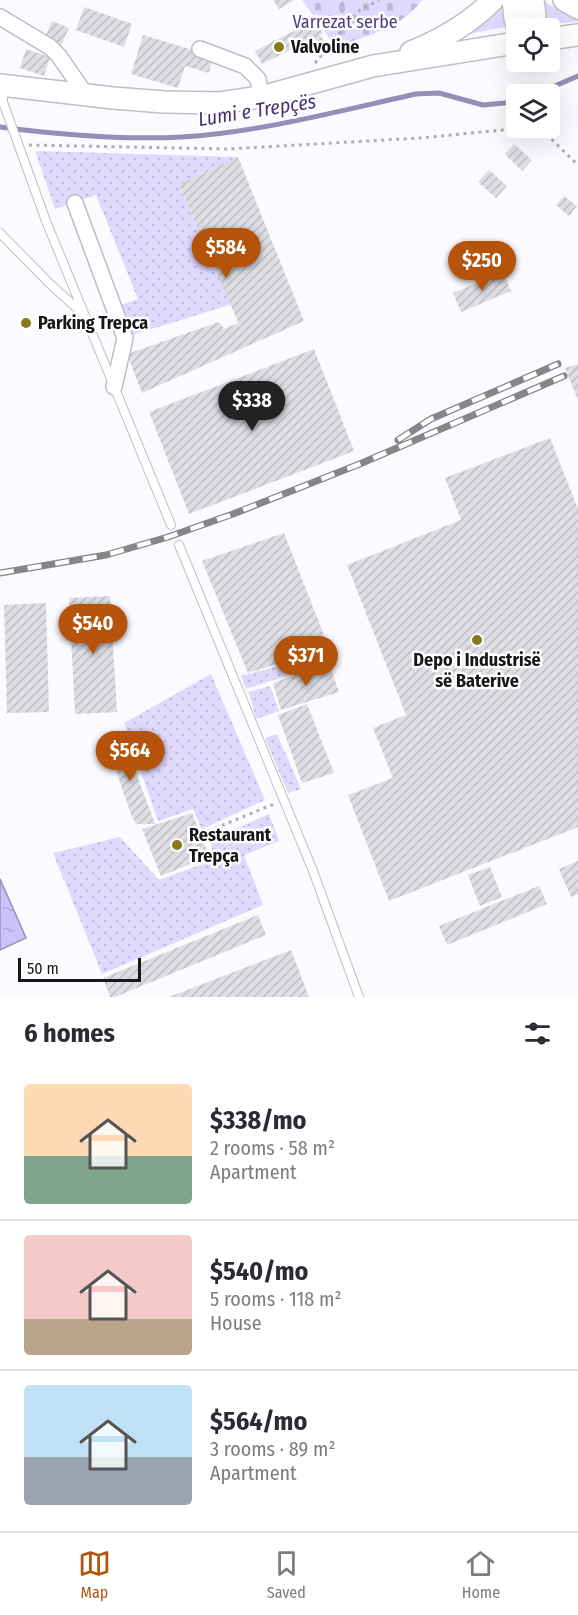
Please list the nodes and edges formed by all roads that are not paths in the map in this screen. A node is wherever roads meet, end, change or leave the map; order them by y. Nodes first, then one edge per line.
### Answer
1 (493, 0) edge
2 (513, 0) edge
3 (533, 0) edge
4 (564, 0) edge
5 (578, 8) edge
6 (0, 17) edge
7 (515, 18) edge
8 (535, 18) edge
9 (578, 35) edge
10 (560, 37) edge
11 (506, 45) edge
12 (200, 49) dead end
13 (373, 66) junction
14 (2, 89) edge
15 (86, 95) junction
16 (261, 97) junction
17 (75, 203) dead end
18 (0, 233) edge
19 (85, 316) junction
20 (114, 387) junction
21 (171, 525) dead end
22 (179, 545) dead end
23 (359, 997) edge

1 - 13 main road
2 - 7 main road
3 - 8 main road
4 - 5 main road
6 - 15 street
9 - 10 main road
11 - 13 main road
12 - 16 street
13 - 16 main road
14 - 15 main road
14 - 19 lane
15 - 16 main road
17 - 20 street
18 - 19 lane
19 - 20 lane
20 - 21 lane
22 - 23 lane

